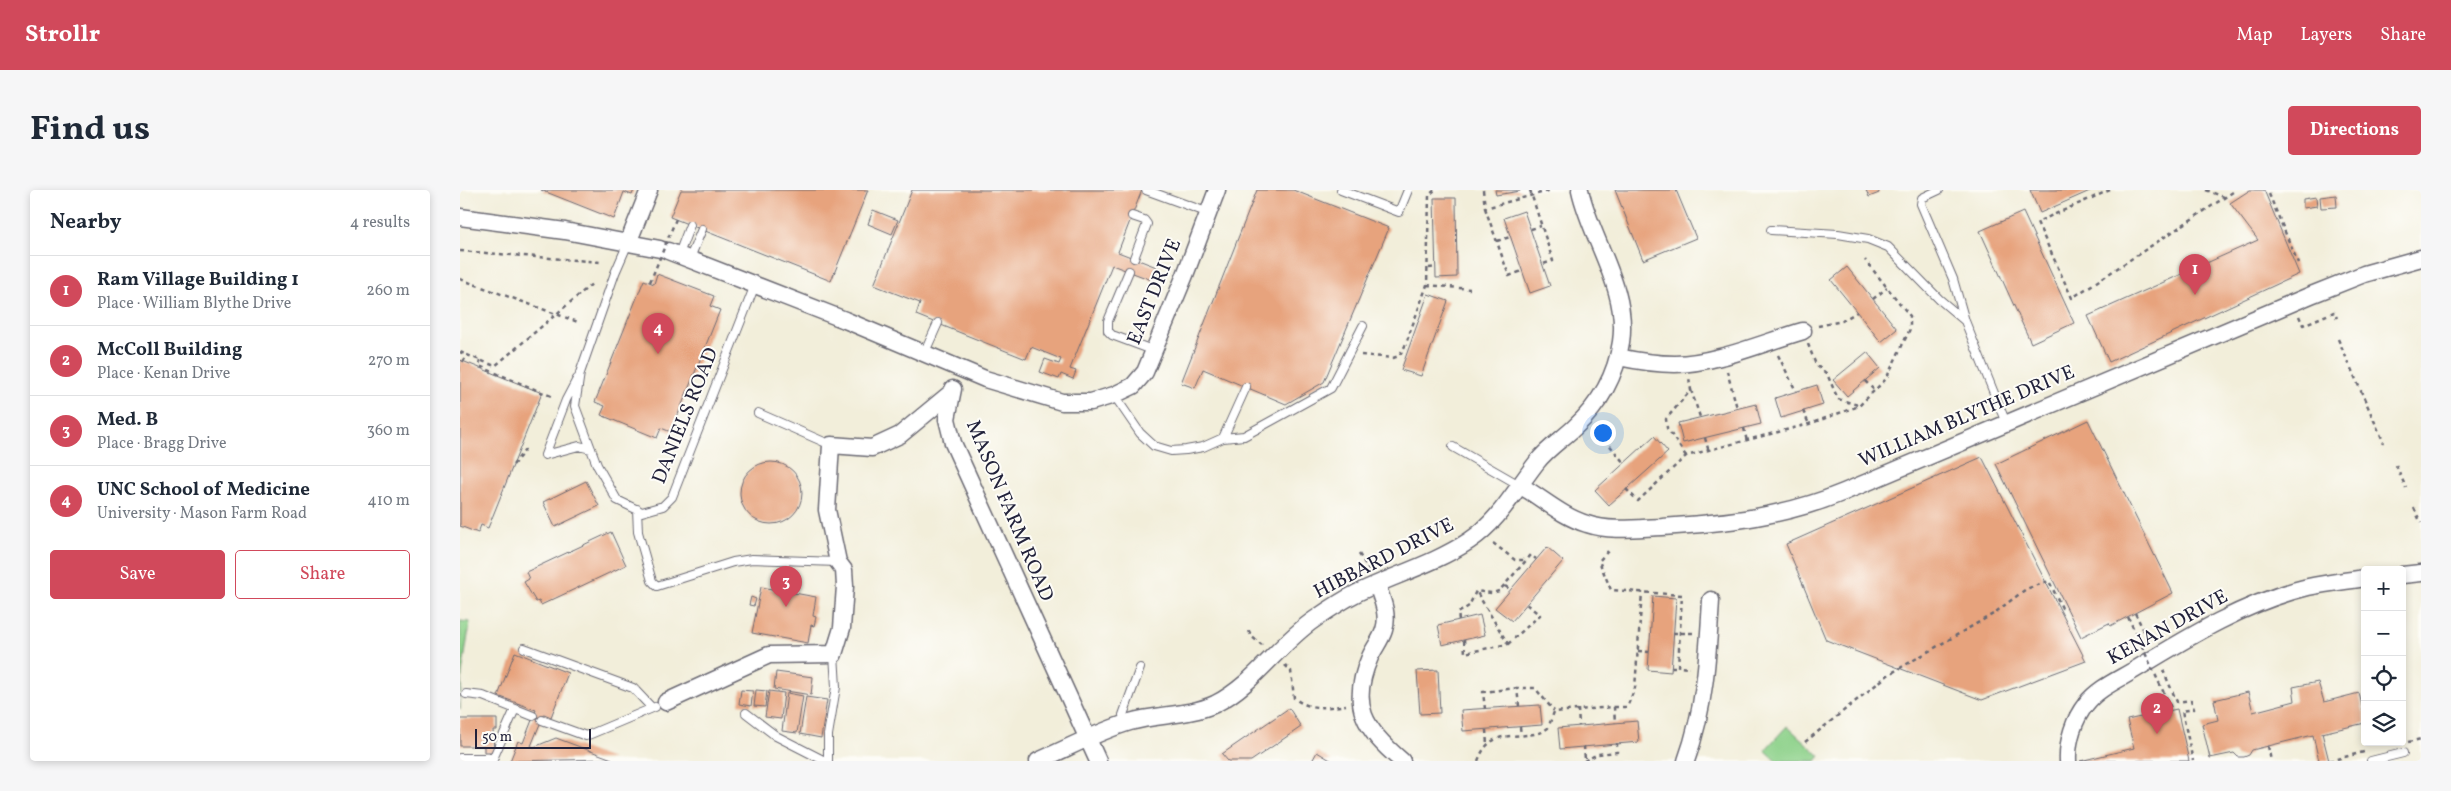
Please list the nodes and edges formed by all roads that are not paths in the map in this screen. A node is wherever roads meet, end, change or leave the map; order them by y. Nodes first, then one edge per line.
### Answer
1 (649, 190) edge
2 (1146, 190) edge
3 (1217, 190) edge
4 (1341, 190) edge
5 (1408, 190) edge
6 (1580, 190) edge
7 (1939, 190) edge
8 (1209, 213) junction
9 (1132, 216) dead end
10 (460, 217) edge
11 (690, 225) dead end
12 (702, 229) dead end
13 (1771, 230) dead end
14 (628, 243) junction
15 (674, 253) junction
16 (1134, 258) dead end
17 (2421, 258) edge
18 (1129, 271) dead end
19 (756, 284) junction
20 (1965, 321) junction
21 (938, 324) dead end
22 (1363, 326) dead end
23 (1802, 331) road end
24 (1154, 351) junction
25 (924, 354) junction
26 (1618, 357) junction
27 (959, 369) junction
28 (580, 373) junction
29 (1246, 387) dead end
30 (952, 392) junction
31 (1114, 395) junction
32 (758, 413) dead end
33 (2006, 423) junction
34 (1223, 438) junction
35 (832, 445) junction
36 (1454, 447) dead end
37 (592, 449) junction
38 (1521, 486) junction
39 (636, 509) junction
40 (838, 562) junction
41 (2421, 573) edge
42 (2406, 575) edge
43 (2361, 579) edge
44 (1377, 585) junction
45 (1711, 600) dead end
46 (524, 648) dead end
47 (834, 654) junction
48 (1140, 668) dead end
49 (466, 694) dead end
50 (659, 705) junction
51 (514, 709) junction
52 (746, 713) dead end
53 (1123, 715) dead end
54 (533, 716) dead end
55 (542, 720) dead end
56 (1087, 739) junction
57 (2403, 754) dead end
58 (460, 758) edge
59 (493, 760) edge
60 (826, 761) edge
61 (1038, 761) edge
62 (1098, 761) edge
63 (1402, 761) edge
64 (1686, 761) edge
65 (2068, 761) edge
66 (2371, 761) edge

1 - 14 street
2 - 8 lane
3 - 8 street, EAST DRIVE
4 - 5 lane
6 - 26 street, HIBBARD DRIVE
7 - 20 lane
8 - 24 street, EAST DRIVE
9 - 16 lane
10 - 14 street
11 - 15 lane
12 - 15 lane
13 - 20 lane
14 - 15 street
14 - 28 lane
15 - 19 street
17 - 33 street, WILLIAM BLYTHE DRIVE
18 - 24 lane
19 - 25 street
19 - 39 lane, DANIELS ROAD
20 - 33 lane
21 - 25 lane
22 - 34 lane
23 - 26 street
24 - 31 street, EAST DRIVE
25 - 27 street
26 - 38 street, HIBBARD DRIVE
27 - 30 street, MASON FARM ROAD
27 - 31 street, EAST DRIVE
28 - 37 lane
28 - 37 lane
29 - 34 lane
30 - 35 street
30 - 56 street, MASON FARM ROAD
31 - 34 lane
32 - 35 lane
33 - 38 street, WILLIAM BLYTHE DRIVE
35 - 40 street
36 - 38 lane
37 - 39 lane
38 - 44 street, HIBBARD DRIVE
39 - 40 lane
40 - 47 street
41 - 42 street
43 - 65 street, KENAN DRIVE
44 - 56 street, HIBBARD DRIVE
44 - 63 street
45 - 64 street
46 - 50 lane
47 - 50 street
47 - 60 lane
48 - 53 lane
49 - 51 lane
50 - 55 lane
51 - 54 lane
51 - 59 lane
52 - 60 lane
56 - 61 street, HIBBARD DRIVE
56 - 62 street, MASON FARM ROAD
57 - 66 lane
58 - 59 lane

